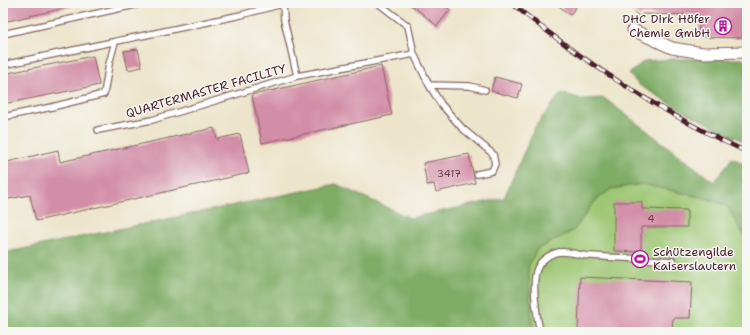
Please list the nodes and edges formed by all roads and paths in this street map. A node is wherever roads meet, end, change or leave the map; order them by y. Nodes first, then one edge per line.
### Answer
1 (144, 3) edge
2 (378, 3) edge
3 (283, 4) edge
4 (633, 30) dead end
5 (3, 34) edge
6 (115, 42) junction
7 (747, 52) edge
8 (414, 54) junction
9 (3, 65) edge
10 (297, 76) junction
11 (429, 85) junction
12 (485, 90) dead end
13 (3, 117) edge
14 (98, 130) dead end
15 (477, 174) dead end
16 (673, 261) dead end
17 (540, 332) edge

1 - 5 lane
2 - 8 lane
3 - 6 lane, QUARTERMASTER FACILITY
3 - 10 lane, QUARTERMASTER FACILITY
4 - 7 street
6 - 9 lane, QUARTERMASTER FACILITY
6 - 13 lane
8 - 10 lane, QUARTERMASTER FACILITY
8 - 11 lane
10 - 14 lane, QUARTERMASTER FACILITY
11 - 12 lane
11 - 15 lane
16 - 17 lane

